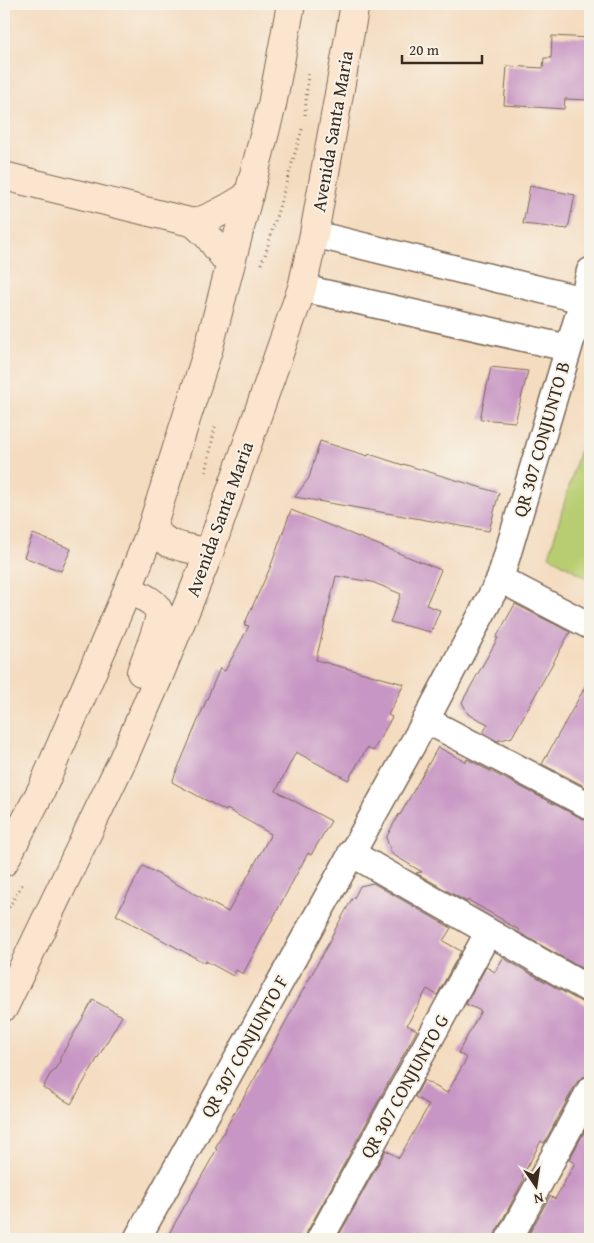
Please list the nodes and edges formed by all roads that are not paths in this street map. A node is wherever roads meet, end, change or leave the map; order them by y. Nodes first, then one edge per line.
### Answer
1 (291, 4) edge
2 (355, 4) edge
3 (4, 176) edge
4 (249, 195) junction
5 (194, 223) junction
6 (314, 234) junction
7 (230, 265) junction
8 (590, 271) edge
9 (302, 288) junction
10 (583, 300) junction
11 (568, 348) junction
12 (151, 530) junction
13 (209, 553) junction
14 (500, 579) junction
15 (128, 589) junction
16 (590, 626) edge
17 (426, 720) junction
18 (122, 759) junction
19 (590, 806) edge
20 (351, 854) junction
21 (4, 862) edge
22 (488, 933) junction
23 (590, 990) edge
24 (4, 1007) edge
25 (590, 1090) edge
26 (137, 1239) edge
27 (320, 1239) edge
28 (509, 1239) edge

1 - 4 main road
2 - 6 main road, Avenida Santa Maria
3 - 5 main road
4 - 5 main road
4 - 7 main road
5 - 7 main road
6 - 9 main road, Avenida Santa Maria
6 - 10 street
7 - 12 main road
8 - 10 street, QR 307 CONJUNTO B
9 - 11 street
9 - 13 main road, Avenida Santa Maria
10 - 11 street, QR 307 CONJUNTO B
11 - 14 street, QR 307 CONJUNTO B
12 - 13 main road
12 - 15 main road
13 - 18 main road, Avenida Santa Maria
14 - 16 street
14 - 17 street, QR 307 CONJUNTO B
15 - 18 main road
15 - 21 main road
17 - 19 street
17 - 20 street, QR 307 CONJUNTO F
18 - 24 main road, Avenida Santa Maria
20 - 22 street
20 - 26 street, QR 307 CONJUNTO F
22 - 23 street
22 - 27 street, QR 307 CONJUNTO G
25 - 28 street

